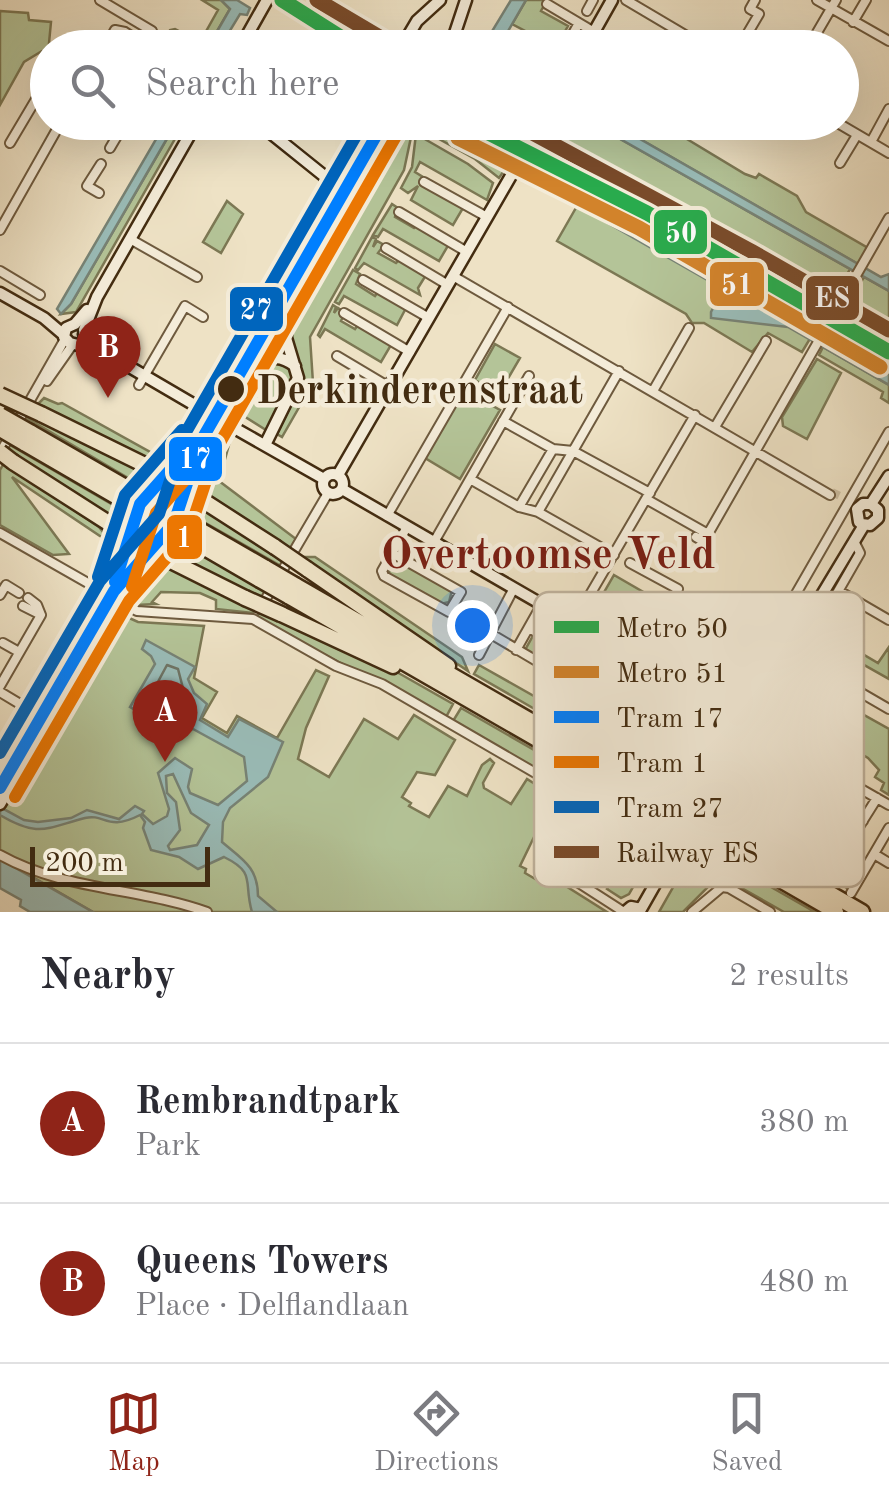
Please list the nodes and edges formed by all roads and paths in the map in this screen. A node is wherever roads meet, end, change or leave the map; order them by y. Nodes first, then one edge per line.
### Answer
1 (100, 0) edge
2 (440, 0) edge
3 (466, 0) edge
4 (474, 0) edge
5 (593, 0) edge
6 (626, 0) edge
7 (755, 0) edge
8 (817, 0) edge
9 (866, 0) edge
10 (611, 1) edge
11 (265, 4) edge
12 (547, 4) dead end
13 (834, 4) edge
14 (587, 11) dead end
15 (460, 16) junction
16 (854, 22) junction
17 (580, 23) junction
18 (149, 30) edge
19 (250, 30) edge
20 (411, 30) edge
21 (456, 30) edge
22 (576, 30) edge
23 (591, 30) edge
24 (595, 30) edge
25 (677, 30) edge
26 (750, 30) edge
27 (819, 30) edge
28 (889, 42) edge
29 (30, 109) edge
30 (889, 109) edge
31 (859, 136) edge
32 (51, 140) edge
33 (115, 140) edge
34 (187, 140) edge
35 (279, 140) edge
36 (289, 140) edge
37 (360, 140) edge
38 (388, 140) edge
39 (532, 140) edge
40 (854, 140) edge
41 (870, 142) junction
42 (10, 143) dead end
43 (110, 148) dead end
44 (889, 153) edge
45 (101, 164) dead end
46 (840, 164) dead end
47 (344, 171) junction
48 (424, 182) dead end
49 (334, 188) junction
50 (99, 194) dead end
51 (398, 212) dead end
52 (487, 217) junction
53 (889, 218) edge
54 (0, 230) edge
55 (130, 239) junction
56 (876, 240) junction
57 (386, 248) dead end
58 (889, 248) edge
59 (468, 252) junction
60 (0, 271) edge
61 (197, 277) dead end
62 (363, 280) dead end
63 (451, 280) junction
64 (0, 293) edge
65 (40, 295) dead end
66 (508, 307) junction
67 (286, 308) junction
68 (344, 313) dead end
69 (203, 316) dead end
70 (429, 318) junction
71 (689, 328) dead end
72 (74, 334) junction
73 (766, 341) dead end
74 (410, 352) junction
75 (337, 356) dead end
76 (296, 366) junction
77 (250, 370) junction
78 (618, 371) junction
79 (529, 376) dead end
80 (142, 380) junction
81 (389, 387) junction
82 (653, 391) junction
83 (0, 394) edge
84 (198, 407) dead end
85 (0, 414) edge
86 (694, 415) junction
87 (503, 421) junction
88 (229, 425) dead end
89 (715, 427) junction
90 (6, 430) edge
91 (889, 432) edge
92 (27, 438) junction
93 (264, 445) junction
94 (553, 449) junction
95 (574, 451) junction
96 (757, 451) junction
97 (0, 452) edge
98 (338, 475) junction
99 (152, 476) junction
100 (889, 476) edge
101 (470, 478) junction
102 (324, 479) junction
103 (815, 484) junction
104 (342, 489) junction
105 (328, 493) junction
106 (830, 493) tunnel mouth
107 (808, 495) dead end
108 (648, 496) junction
109 (193, 500) junction
110 (846, 503) junction
111 (519, 507) junction
112 (538, 512) junction
113 (387, 516) junction
114 (875, 518) edge
115 (122, 525) junction
116 (407, 527) junction
117 (0, 533) edge
118 (698, 534) junction
119 (434, 542) junction
120 (852, 542) junction
121 (708, 544) dead end
122 (162, 549) junction
123 (392, 554) junction
124 (614, 554) junction
125 (630, 562) dead end
126 (514, 588) junction
127 (292, 590) junction
128 (592, 592) edge
129 (677, 592) edge
130 (798, 592) edge
131 (822, 592) edge
132 (839, 592) edge
133 (0, 594) edge
134 (16, 596) dead end
135 (111, 597) junction
136 (534, 599) edge
137 (26, 602) dead end
138 (864, 606) edge
139 (534, 618) edge
140 (253, 619) junction
141 (889, 620) edge
142 (528, 628) junction
143 (534, 631) edge
144 (77, 634) junction
145 (491, 634) junction
146 (4, 643) dead end
147 (516, 650) junction
148 (19, 652) junction
149 (479, 655) dead end
150 (534, 660) edge
151 (434, 680) junction
152 (471, 686) junction
153 (0, 689) edge
154 (864, 695) edge
155 (25, 706) junction
156 (889, 709) edge
157 (534, 726) edge
158 (534, 733) edge
159 (0, 750) edge
160 (0, 766) edge
161 (534, 773) edge
162 (864, 791) edge
163 (877, 798) junction
164 (0, 804) edge
165 (889, 805) edge
166 (864, 821) edge
167 (889, 828) edge
168 (874, 854) junction
169 (0, 855) edge
170 (889, 862) edge
171 (864, 872) edge
172 (585, 887) edge
173 (655, 887) edge
174 (813, 887) edge
175 (846, 905) edge
176 (642, 910) edge
177 (207, 912) edge
178 (625, 912) edge
179 (692, 912) edge
180 (770, 912) edge

1 - 18 street
2 - 20 street
3 - 15 street
4 - 15 street
5 - 14 street
6 - 25 street
7 - 26 street
8 - 13 street
9 - 16 street
10 - 24 street
11 - 19 street
12 - 17 street
13 - 16 street
13 - 27 street
15 - 21 street
16 - 28 street
17 - 22 street
17 - 23 street
29 - 42 street
30 - 41 street
31 - 41 street
32 - 54 street
33 - 43 street
34 - 55 street
35 - 49 street
36 - 47 street
37 - 47 street
38 - 67 street
39 - 52 street
40 - 46 street
41 - 44 street
45 - 50 street
47 - 49 street
48 - 52 street
49 - 99 street, bridge
51 - 59 street
52 - 59 street
53 - 56 street
55 - 61 street
55 - 72 street
56 - 58 street
56 - 96 street
57 - 63 street
59 - 63 street
60 - 65 street
62 - 70 street
63 - 66 street
63 - 70 street
64 - 72 street
66 - 78 street
66 - 113 street
67 - 76 street
67 - 77 street
68 - 74 street
69 - 80 street
70 - 74 street
71 - 82 street
72 - 80 street
72 - 90 street
73 - 89 street
74 - 81 street
75 - 81 street
76 - 77 street
76 - 93 street
77 - 109 street, bridge
78 - 82 street
78 - 95 street
79 - 87 street
80 - 84 street
81 - 98 street
82 - 86 street
83 - 99 highway, bridge
85 - 92 highway, bridge
86 - 89 street
86 - 108 street
87 - 94 street
87 - 101 street
88 - 93 street
89 - 96 street
90 - 92 highway, bridge
90 - 97 street
91 - 110 street
92 - 127 highway, bridge
93 - 102 street
94 - 95 street
94 - 111 street
95 - 108 street
95 - 112 street
96 - 103 street
96 - 118 street
97 - 115 highway, bridge
98 - 102 street
98 - 104 street
99 - 109 highway
99 - 115 street, bridge
100 - 114 street
101 - 111 street
101 - 119 street
102 - 105 street
103 - 106 street
103 - 107 street
104 - 105 street
104 - 113 street
105 - 140 street
108 - 118 street
108 - 124 street
109 - 122 street, bridge
109 - 152 highway, bridge
110 - 114 street
110 - 130 street
111 - 112 street
112 - 124 street
113 - 116 street
114 - 120 street
115 - 122 highway
115 - 135 street
116 - 119 street
116 - 123 street
117 - 135 street
118 - 121 street
119 - 126 street
120 - 131 street
120 - 132 street
122 - 135 street
122 - 151 highway, bridge
123 - 123 street
124 - 128 street
125 - 129 street
126 - 136 street
126 - 145 street
127 - 151 highway
127 - 152 highway
133 - 134 street
135 - 140 street
135 - 144 street
135 - 164 street, bridge
137 - 148 street
138 - 141 street
139 - 142 street
140 - 161 street
142 - 143 street
142 - 147 street
144 - 155 street
144 - 160 street
145 - 147 street
145 - 149 street
146 - 148 street
147 - 150 street
148 - 153 street
151 - 158 highway
152 - 157 highway
153 - 155 street
154 - 156 street
155 - 159 street
162 - 163 street
163 - 165 street
163 - 166 street
167 - 168 street
168 - 170 street
168 - 171 street
169 - 177 street
172 - 178 street
173 - 176 street
174 - 175 highway, bridge
176 - 178 street
179 - 180 street

